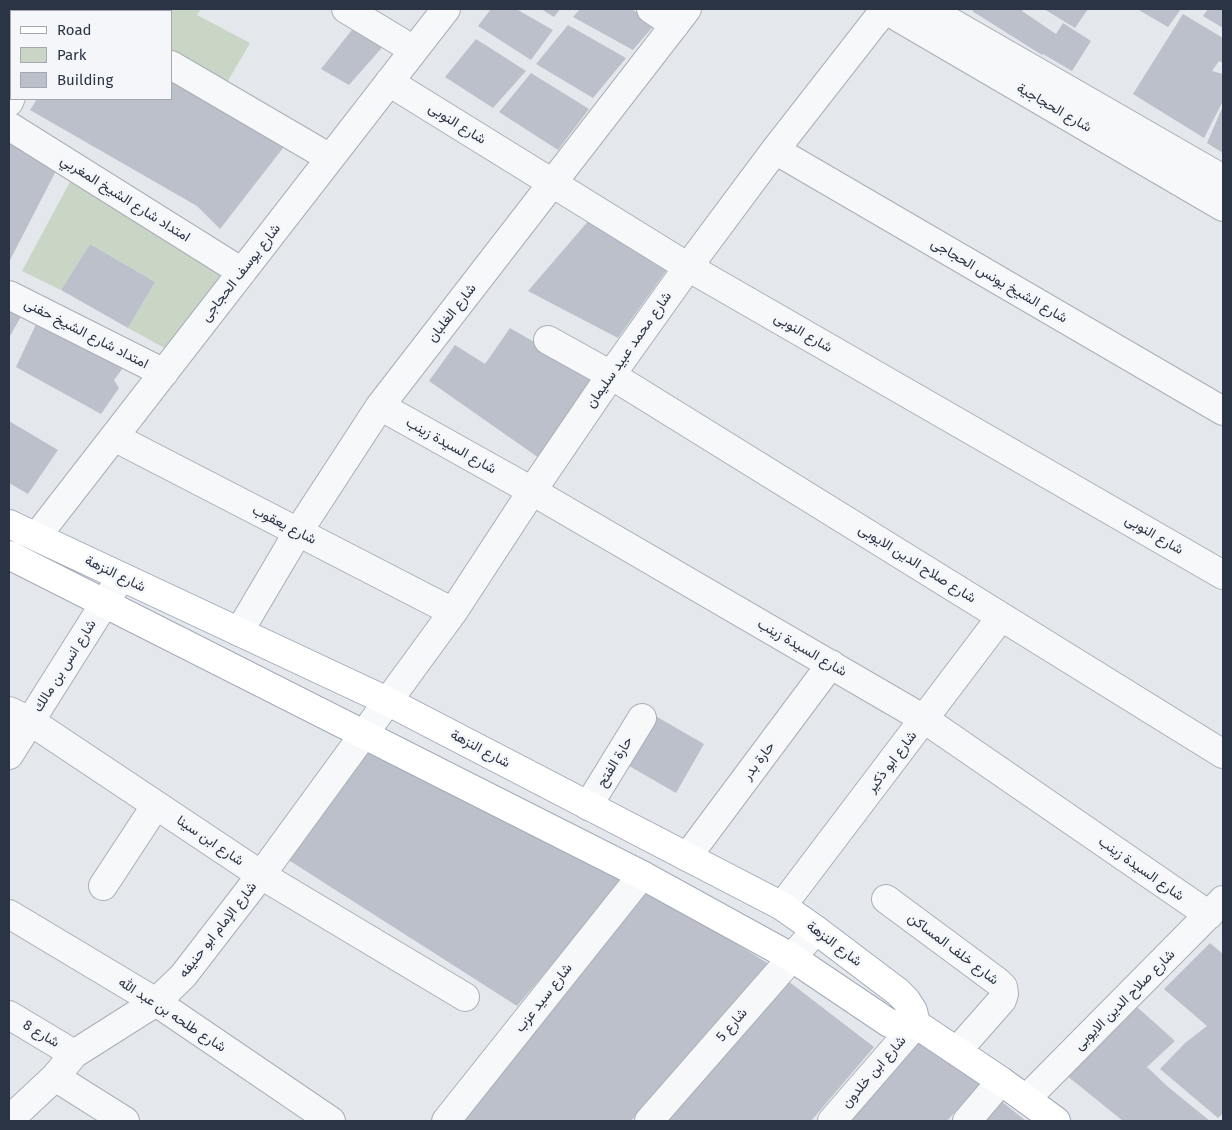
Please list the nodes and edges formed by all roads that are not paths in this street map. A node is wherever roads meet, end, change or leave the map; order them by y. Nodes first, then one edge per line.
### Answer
1 (346, 9) edge
2 (446, 9) edge
3 (650, 9) edge
4 (885, 9) edge
5 (928, 9) edge
6 (681, 17) edge
7 (414, 50) junction
8 (172, 66) edge
9 (389, 82) junction
10 (9, 126) edge
11 (775, 150) junction
12 (330, 158) junction
13 (1223, 179) edge
14 (552, 183) junction
15 (1223, 207) edge
16 (688, 267) junction
17 (242, 272) junction
18 (9, 295) edge
19 (548, 340) dead end
20 (164, 373) junction
21 (611, 375) junction
22 (380, 406) junction
23 (1223, 411) edge
24 (114, 437) junction
25 (532, 492) junction
26 (9, 524) edge
27 (298, 532) junction
28 (37, 536) junction
29 (9, 555) edge
30 (1223, 575) edge
31 (121, 577) junction
32 (105, 602) junction
33 (453, 612) junction
34 (1001, 617) junction
35 (238, 632) junction
36 (831, 664) junction
37 (387, 701) junction
38 (19, 716) edge
39 (642, 718) dead end
40 (924, 719) junction
41 (364, 733) junction
42 (1223, 754) edge
43 (9, 755) edge
44 (156, 805) junction
45 (588, 806) junction
46 (687, 857) junction
47 (261, 875) junction
48 (642, 875) junction
49 (103, 886) dead end
50 (886, 899) dead end
51 (782, 906) junction
52 (1216, 908) edge
53 (9, 914) edge
54 (816, 930) junction
55 (791, 957) junction
56 (465, 996) dead end
57 (156, 1002) junction
58 (9, 1015) edge
59 (916, 1024) junction
60 (957, 1051) junction
61 (74, 1054) junction
62 (55, 1077) junction
63 (1001, 1081) junction
64 (1026, 1099) junction
65 (9, 1120) edge
66 (126, 1121) edge
67 (331, 1121) edge
68 (446, 1121) edge
69 (649, 1121) edge
70 (832, 1121) edge
71 (967, 1121) edge
72 (1056, 1121) edge

1 - 7 street
2 - 7 street, شارع يوسف الحجاجى
3 - 6 street
4 - 11 street, شارع محمد عبيد سليمان
4 - 15 street, شارع الحجاجية
5 - 13 street, شارع الحجاجية
6 - 14 street, شارع الغلبان
7 - 9 street, شارع يوسف الحجاجى
8 - 12 street
9 - 12 street, شارع يوسف الحجاجى
9 - 14 street, شارع النوبى
10 - 17 street, امتداد شارع الشيخ المغربي
11 - 16 street, شارع محمد عبيد سليمان
11 - 23 street, شارع الشيخ يونس الحجاجى
12 - 17 street, شارع يوسف الحجاجى
14 - 16 street, شارع النوبى
14 - 22 street, شارع الغلبان
16 - 21 street, شارع محمد عبيد سليمان
16 - 30 street, شارع النوبى
17 - 20 street, شارع يوسف الحجاجى
18 - 20 street, امتداد شارع الشيخ حفنى
19 - 21 street, شارع صلاح الدين الايوبى
20 - 24 street, شارع يوسف الحجاجى
21 - 25 street, شارع محمد عبيد سليمان
21 - 34 street, شارع صلاح الدين الايوبى
22 - 25 street, شارع السيدة زينب
22 - 27 street, شارع الغلبان
24 - 27 street, شارع يعقوب
24 - 28 street, شارع يوسف الحجاجى
25 - 33 street, شارع محمد عبيد سليمان
25 - 36 street, شارع السيدة زينب
26 - 28 main road, شارع النزهة
27 - 33 street, شارع يعقوب
27 - 35 street, شارع الغلبان
28 - 31 main road, شارع النزهة
29 - 32 main road
31 - 32 street, شارع انس بن مالك
31 - 35 main road, شارع النزهة
32 - 38 street, شارع انس بن مالك
32 - 41 main road
33 - 37 street, شارع محمد عبيد سليمان
34 - 40 street, شارع ابو ذكير
34 - 42 street, شارع صلاح الدين الايوبى
35 - 37 main road, شارع النزهة
36 - 40 street, شارع السيدة زينب
36 - 46 street, حارة بدر
37 - 41 street, شارع الإمام ابو حنيفه
37 - 45 main road, شارع النزهة
38 - 43 street, شارع انس بن مالك
38 - 44 street, شارع ابن سينا
39 - 45 street, حارة الفتح
40 - 51 street, شارع ابو ذكير
40 - 52 street, شارع السيدة زينب
41 - 47 street, شارع الإمام ابو حنيفه
41 - 48 main road
44 - 47 street, شارع ابن سينا
44 - 49 street
45 - 46 main road, شارع النزهة
46 - 51 main road, شارع النزهة
47 - 56 street, شارع ابن سينا
47 - 57 street, شارع الإمام ابو حنيفه
48 - 55 main road
48 - 68 street, شارع سيد عزب
50 - 60 street, شارع خلف المساكن
51 - 54 main road, شارع النزهة
52 - 64 street, شارع صلاح الدين الايوبى
53 - 57 street, شارع طلحه بن عبد الله
54 - 55 street, شارع 5
54 - 59 main road, شارع النزهة
55 - 59 main road
55 - 69 street, شارع 5
57 - 61 street, شارع الإمام ابو حنيفه
57 - 67 street, شارع طلحه بن عبد الله
58 - 61 street, شارع 8
59 - 60 main road
59 - 70 street, شارع ابن خلدون
60 - 63 main road
61 - 62 street, شارع الإمام ابو حنيفه
62 - 65 street, شارع الإمام ابو حنيفه
62 - 66 street
63 - 64 main road
63 - 71 street
64 - 72 main road

